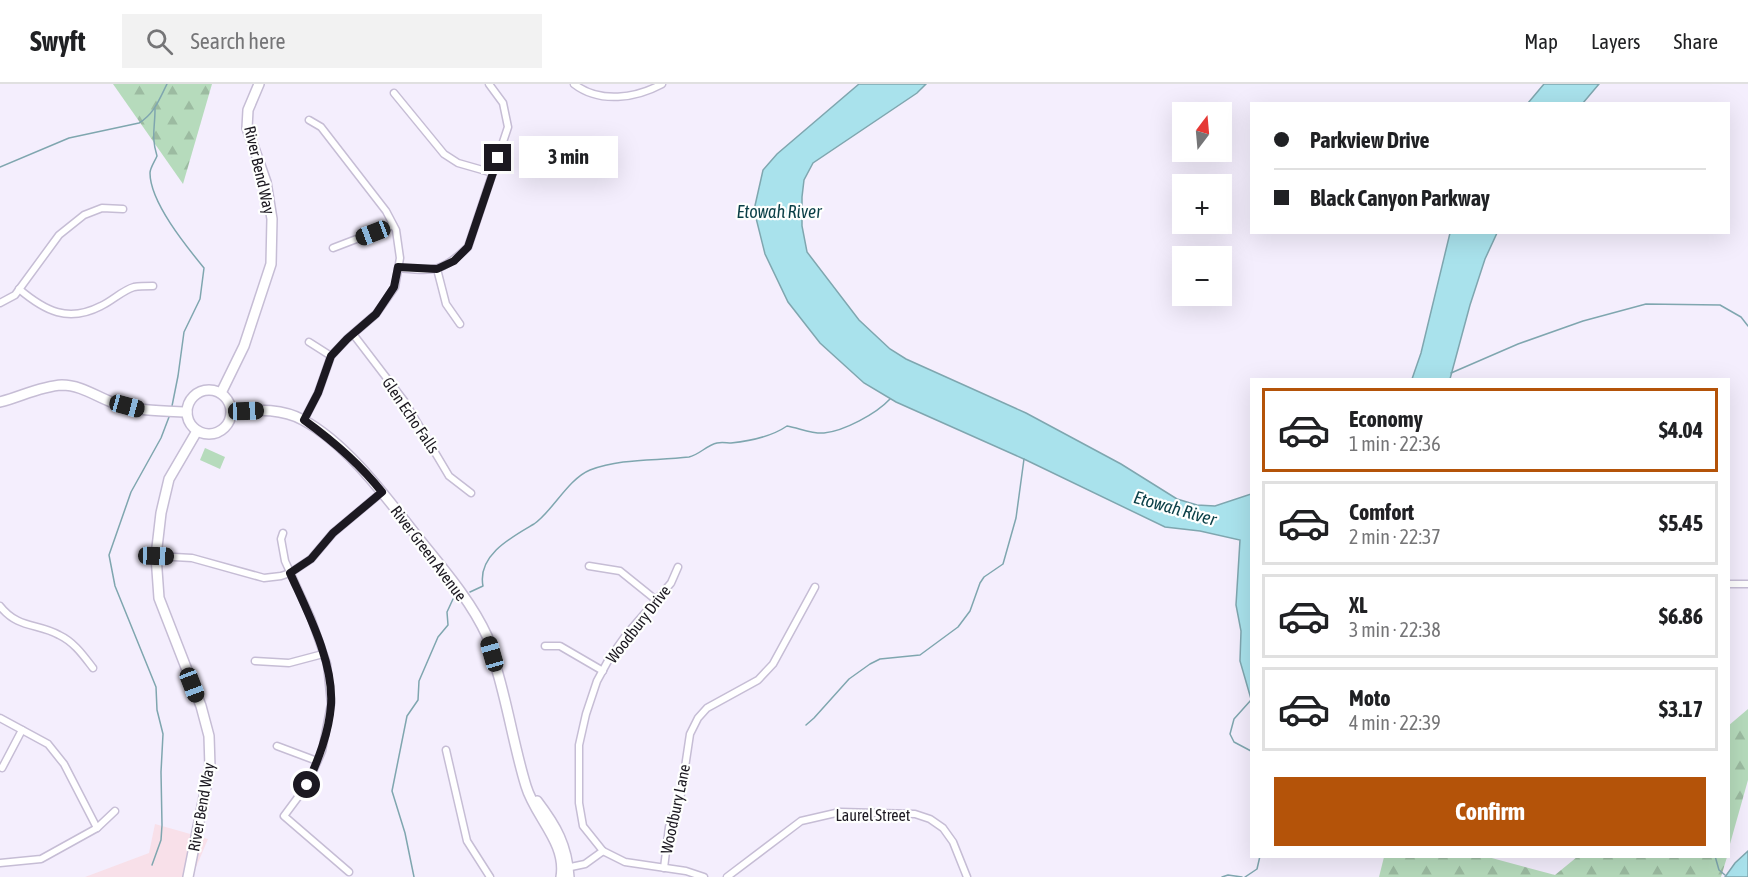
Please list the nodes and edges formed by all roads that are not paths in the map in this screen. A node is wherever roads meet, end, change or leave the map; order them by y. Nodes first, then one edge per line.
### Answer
1 (259, 84) edge
2 (489, 84) edge
3 (574, 84) edge
4 (662, 84) edge
5 (394, 93) dead end
6 (309, 120) dead end
7 (493, 173) junction
8 (123, 209) dead end
9 (393, 225) junction
10 (333, 248) dead end
11 (398, 267) junction
12 (437, 269) junction
13 (153, 286) dead end
14 (19, 289) junction
15 (0, 303) edge
16 (460, 324) dead end
17 (353, 334) junction
18 (309, 342) dead end
19 (331, 356) junction
20 (221, 393) junction
21 (0, 402) edge
22 (232, 411) junction
23 (187, 412) junction
24 (304, 420) junction
25 (197, 431) junction
26 (382, 492) junction
27 (471, 493) dead end
28 (283, 533) dead end
29 (156, 556) junction
30 (589, 566) dead end
31 (678, 567) dead end
32 (290, 573) junction
33 (1730, 584) edge
34 (1748, 584) edge
35 (815, 587) dead end
36 (657, 600) junction
37 (0, 606) edge
38 (545, 646) dead end
39 (323, 654) junction
40 (255, 661) dead end
41 (93, 668) dead end
42 (603, 671) junction
43 (0, 717) edge
44 (22, 730) junction
45 (277, 746) dead end
46 (446, 750) dead end
47 (317, 761) junction
48 (2, 768) dead end
49 (115, 811) dead end
50 (97, 828) junction
51 (603, 851) junction
52 (0, 864) edge
53 (664, 868) junction
54 (349, 872) dead end
55 (566, 873) edge
56 (188, 877) edge
57 (490, 877) edge
58 (704, 877) edge
59 (727, 877) edge
60 (967, 877) edge

1 - 20 street, River Bend Way
2 - 7 street
3 - 4 street
5 - 7 street
6 - 9 street
7 - 12 street
8 - 14 street
9 - 10 street
9 - 11 street
11 - 12 street
11 - 17 street
12 - 16 street
13 - 14 street
14 - 15 street
17 - 19 street
17 - 27 street, Glen Echo Falls
18 - 19 street
19 - 24 street
20 - 22 street
20 - 23 street
21 - 23 street
22 - 24 street, River Green Avenue
22 - 25 street
23 - 25 street
24 - 26 street, River Green Avenue
25 - 29 street, River Bend Way
26 - 32 street
26 - 55 street, River Green Avenue
28 - 32 street
29 - 32 street
29 - 56 street, River Bend Way
30 - 36 street
31 - 36 street, Woodbury Drive
32 - 39 street
33 - 34 street
35 - 53 street, Woodbury Lane
36 - 42 street, Woodbury Drive
37 - 41 street
38 - 42 street
39 - 40 street
39 - 47 street
42 - 51 street, Woodbury Drive
43 - 44 street
44 - 48 street
44 - 50 street
45 - 47 street
46 - 57 street
47 - 54 street
49 - 50 street
50 - 52 street
51 - 53 street
51 - 55 street
53 - 58 street
59 - 60 street, Laurel Street

